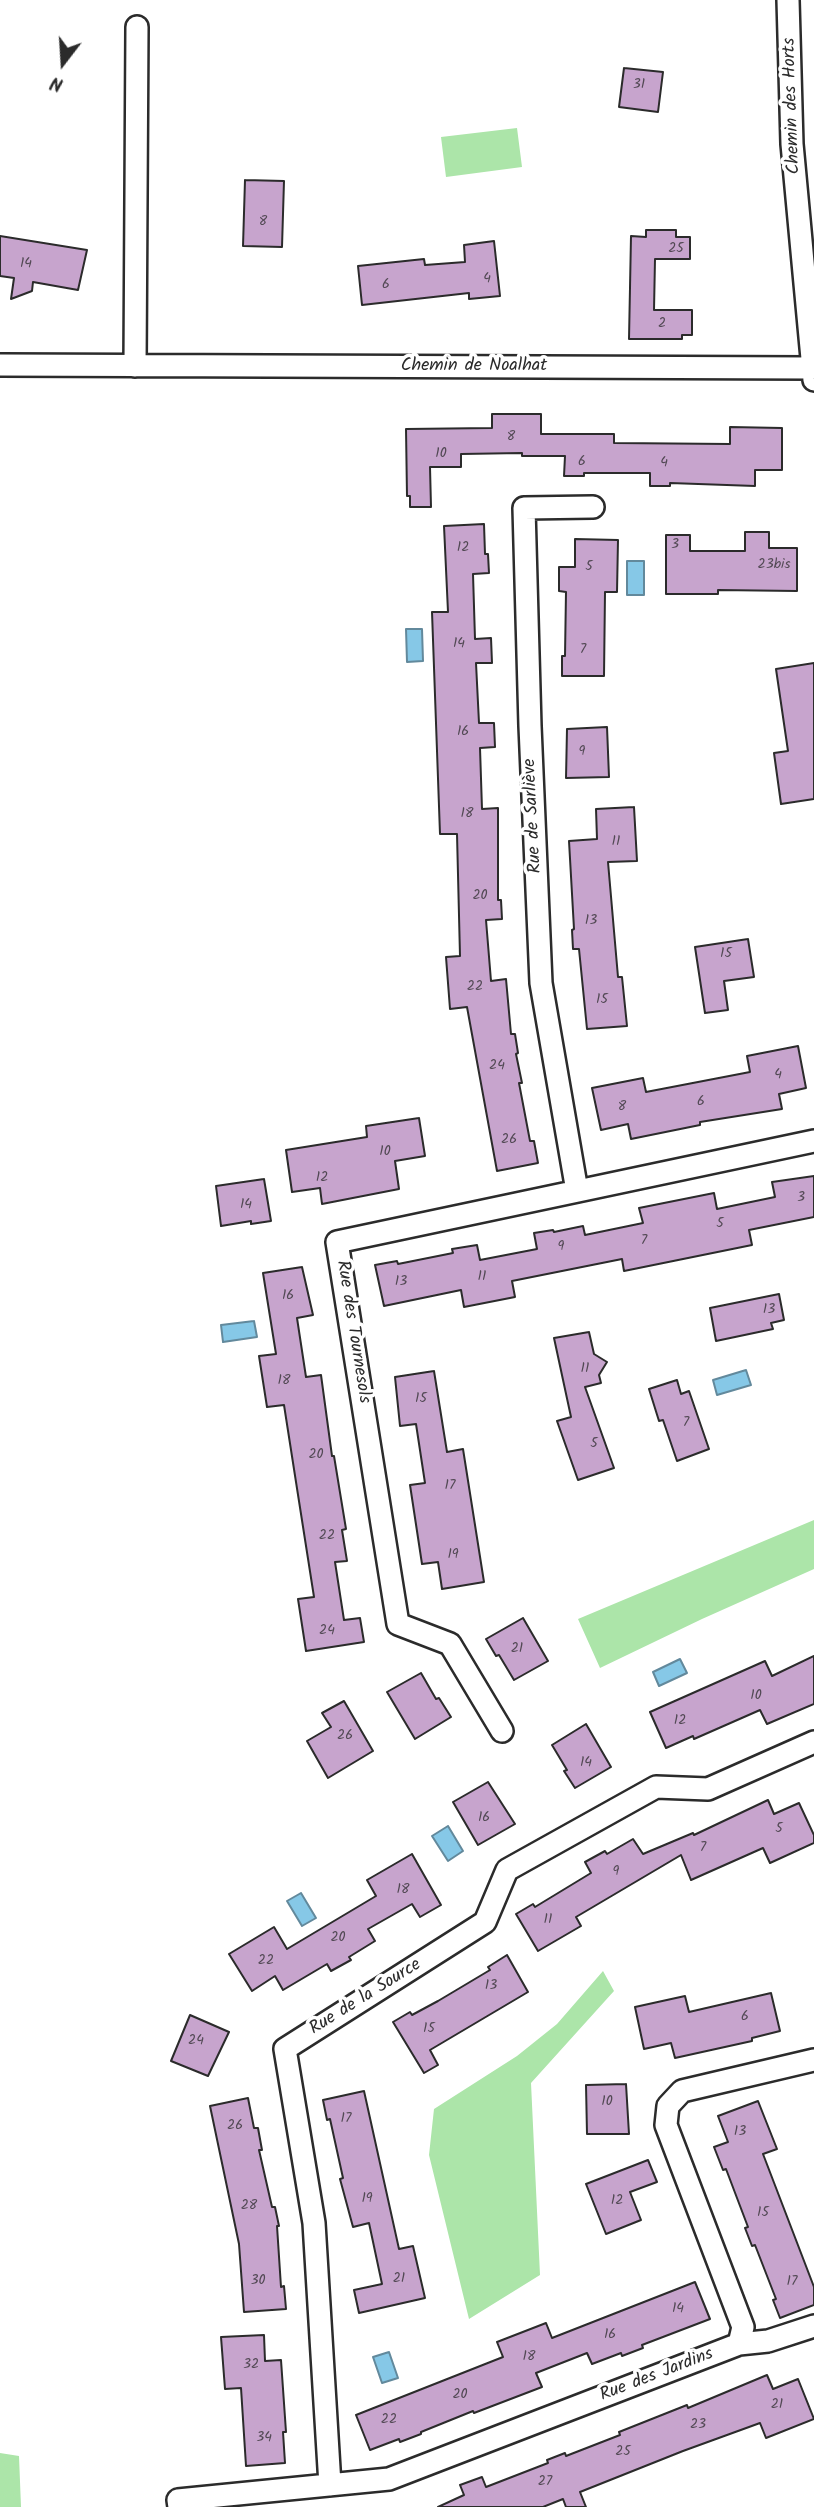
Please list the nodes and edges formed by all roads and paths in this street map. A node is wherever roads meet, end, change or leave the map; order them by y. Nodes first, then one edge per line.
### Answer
1 (789, 0) edge
2 (136, 27) dead end
3 (0, 365) edge
4 (135, 366) junction
5 (813, 374) edge
6 (593, 507) dead end
7 (814, 1141) edge
8 (577, 1191) junction
9 (502, 1731) dead end
10 (814, 1742) edge
11 (814, 2060) edge
12 (814, 2326) edge
13 (739, 2344) junction
14 (331, 2485) junction
15 (178, 2503) edge

1 - 5 street, Chemin des Horts
2 - 4 street
3 - 4 street, Chemin de Noalhat
4 - 5 street, Chemin de Noalhat
6 - 8 street, Rue de Sarliève
7 - 8 street, Rue des Tournesols
8 - 9 street, Rue des Tournesols
10 - 14 street, Rue de la Source
11 - 13 street
12 - 13 street, Rue des Jardins
13 - 14 street, Rue des Jardins
14 - 15 street, Rue des Jardins

